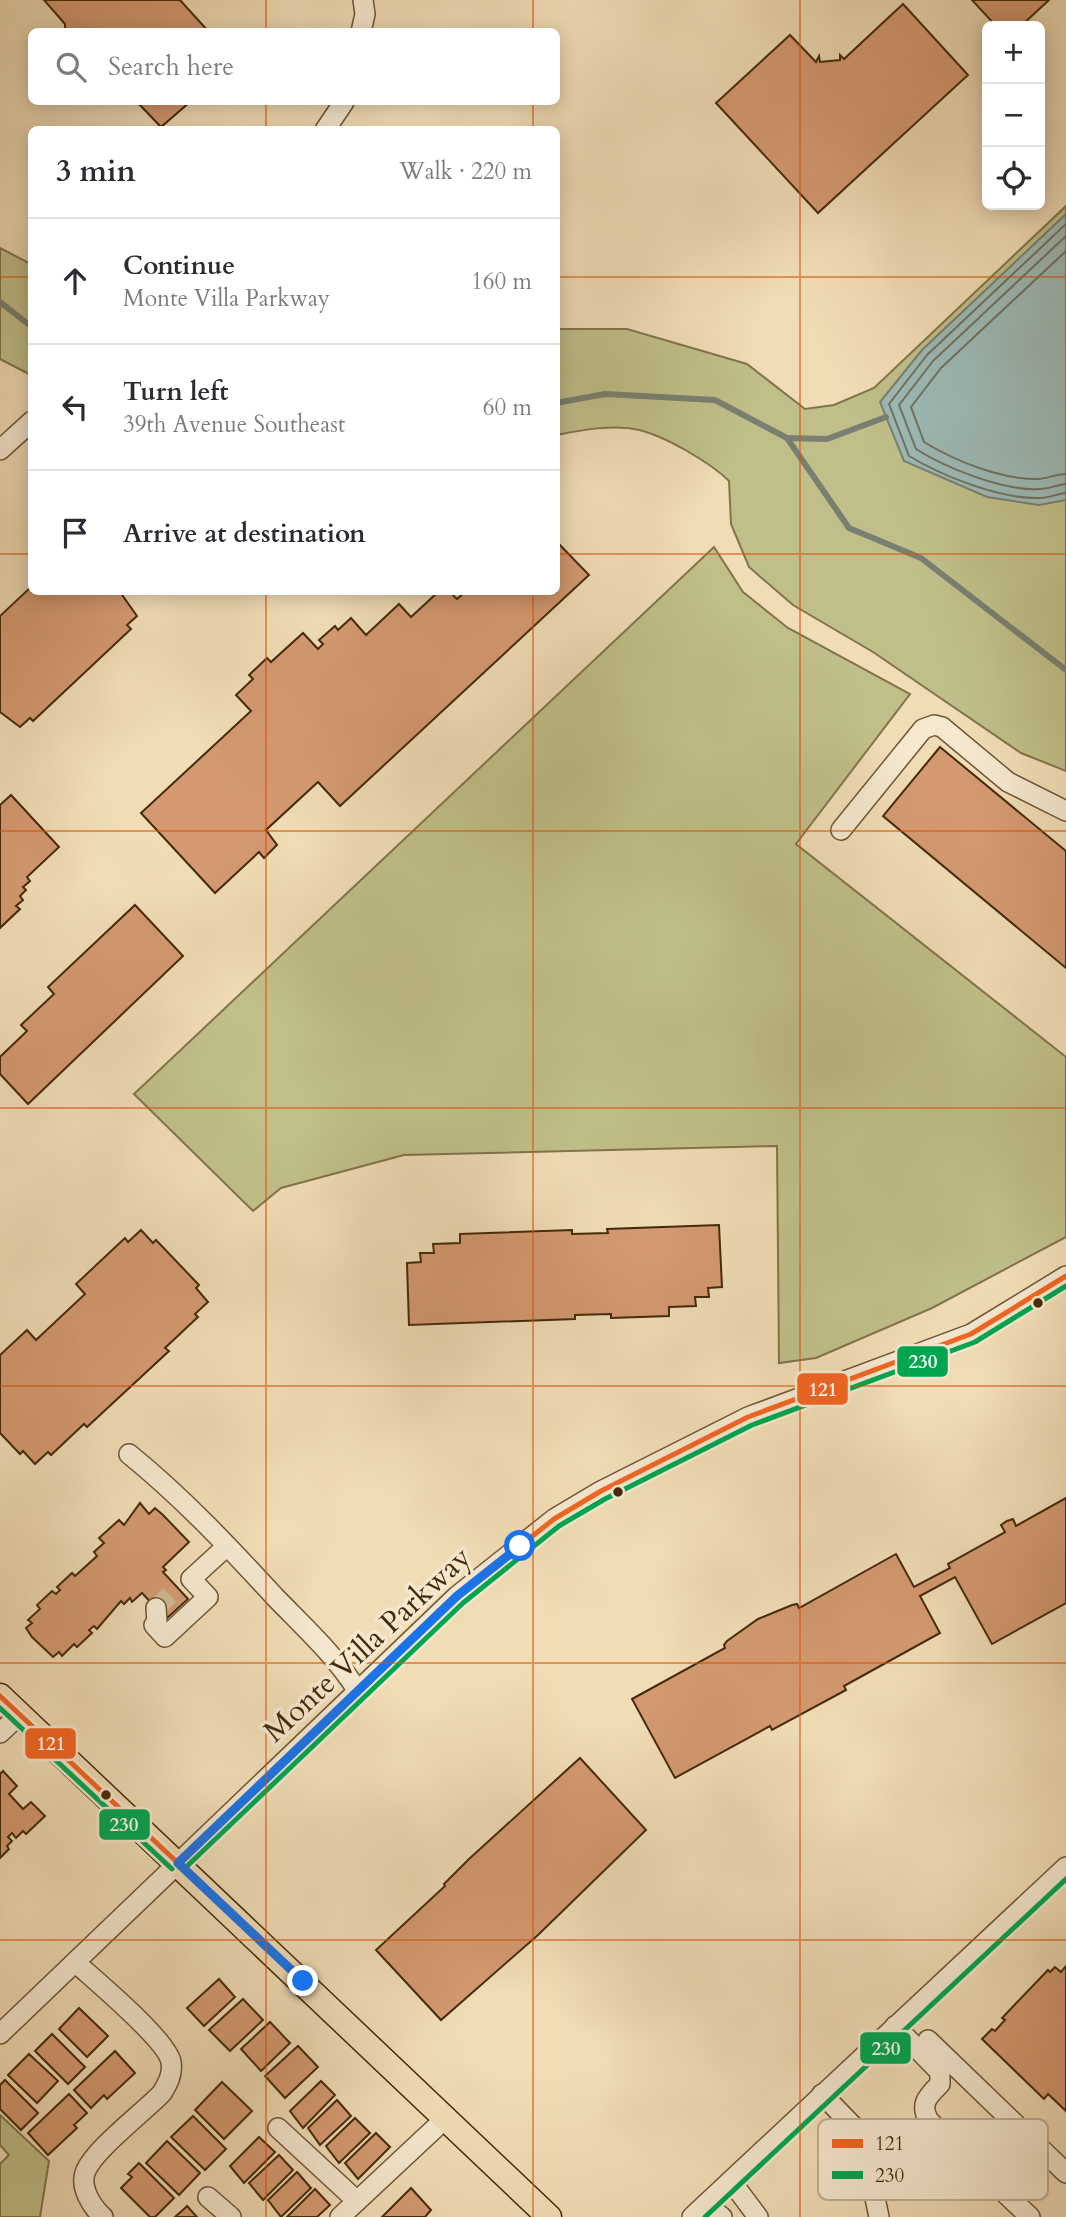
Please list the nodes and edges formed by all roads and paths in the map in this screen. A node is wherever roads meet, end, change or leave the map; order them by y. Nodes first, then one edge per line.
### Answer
1 (363, 0) edge
2 (362, 28) edge
3 (342, 105) edge
4 (328, 126) edge
5 (28, 425) edge
6 (0, 450) edge
7 (1066, 811) edge
8 (841, 830) dead end
9 (1066, 1276) edge
10 (129, 1454) dead end
11 (227, 1546) junction
12 (156, 1608) dead end
13 (356, 1690) junction
14 (0, 1696) edge
15 (20, 1714) junction
16 (0, 1733) edge
17 (178, 1863) junction
18 (1062, 1878) edge
19 (76, 1963) junction
20 (900, 2022) junction
21 (0, 2034) edge
22 (822, 2094) junction
23 (447, 2117) junction
24 (846, 2119) edge
25 (928, 2119) edge
26 (1007, 2119) edge
27 (278, 2128) dead end
28 (1048, 2157) edge
29 (1066, 2173) edge
30 (731, 2181) junction
31 (208, 2197) dead end
32 (1012, 2200) edge
33 (357, 2201) junction
34 (699, 2210) edge
35 (103, 2217) edge
36 (231, 2217) edge
37 (340, 2217) edge
38 (549, 2217) edge
39 (722, 2217) edge
40 (758, 2217) edge
41 (1030, 2217) edge

1 - 2 street
3 - 4 street
5 - 6 street
7 - 8 street
9 - 13 street, Monte Villa Parkway
10 - 11 street
11 - 12 street
11 - 13 street
13 - 17 street, Monte Villa Parkway
14 - 15 main road
15 - 16 street
15 - 17 main road
17 - 19 street, Monte Villa Parkway
17 - 23 main road
18 - 20 street
19 - 21 street, Monte Villa Parkway
19 - 35 street
20 - 22 street
20 - 25 street
20 - 26 street
22 - 24 street
22 - 30 street
23 - 33 street
23 - 38 main road
27 - 33 street
28 - 29 street
30 - 34 street
30 - 40 street
31 - 36 street
32 - 41 street
33 - 37 street
34 - 39 street

